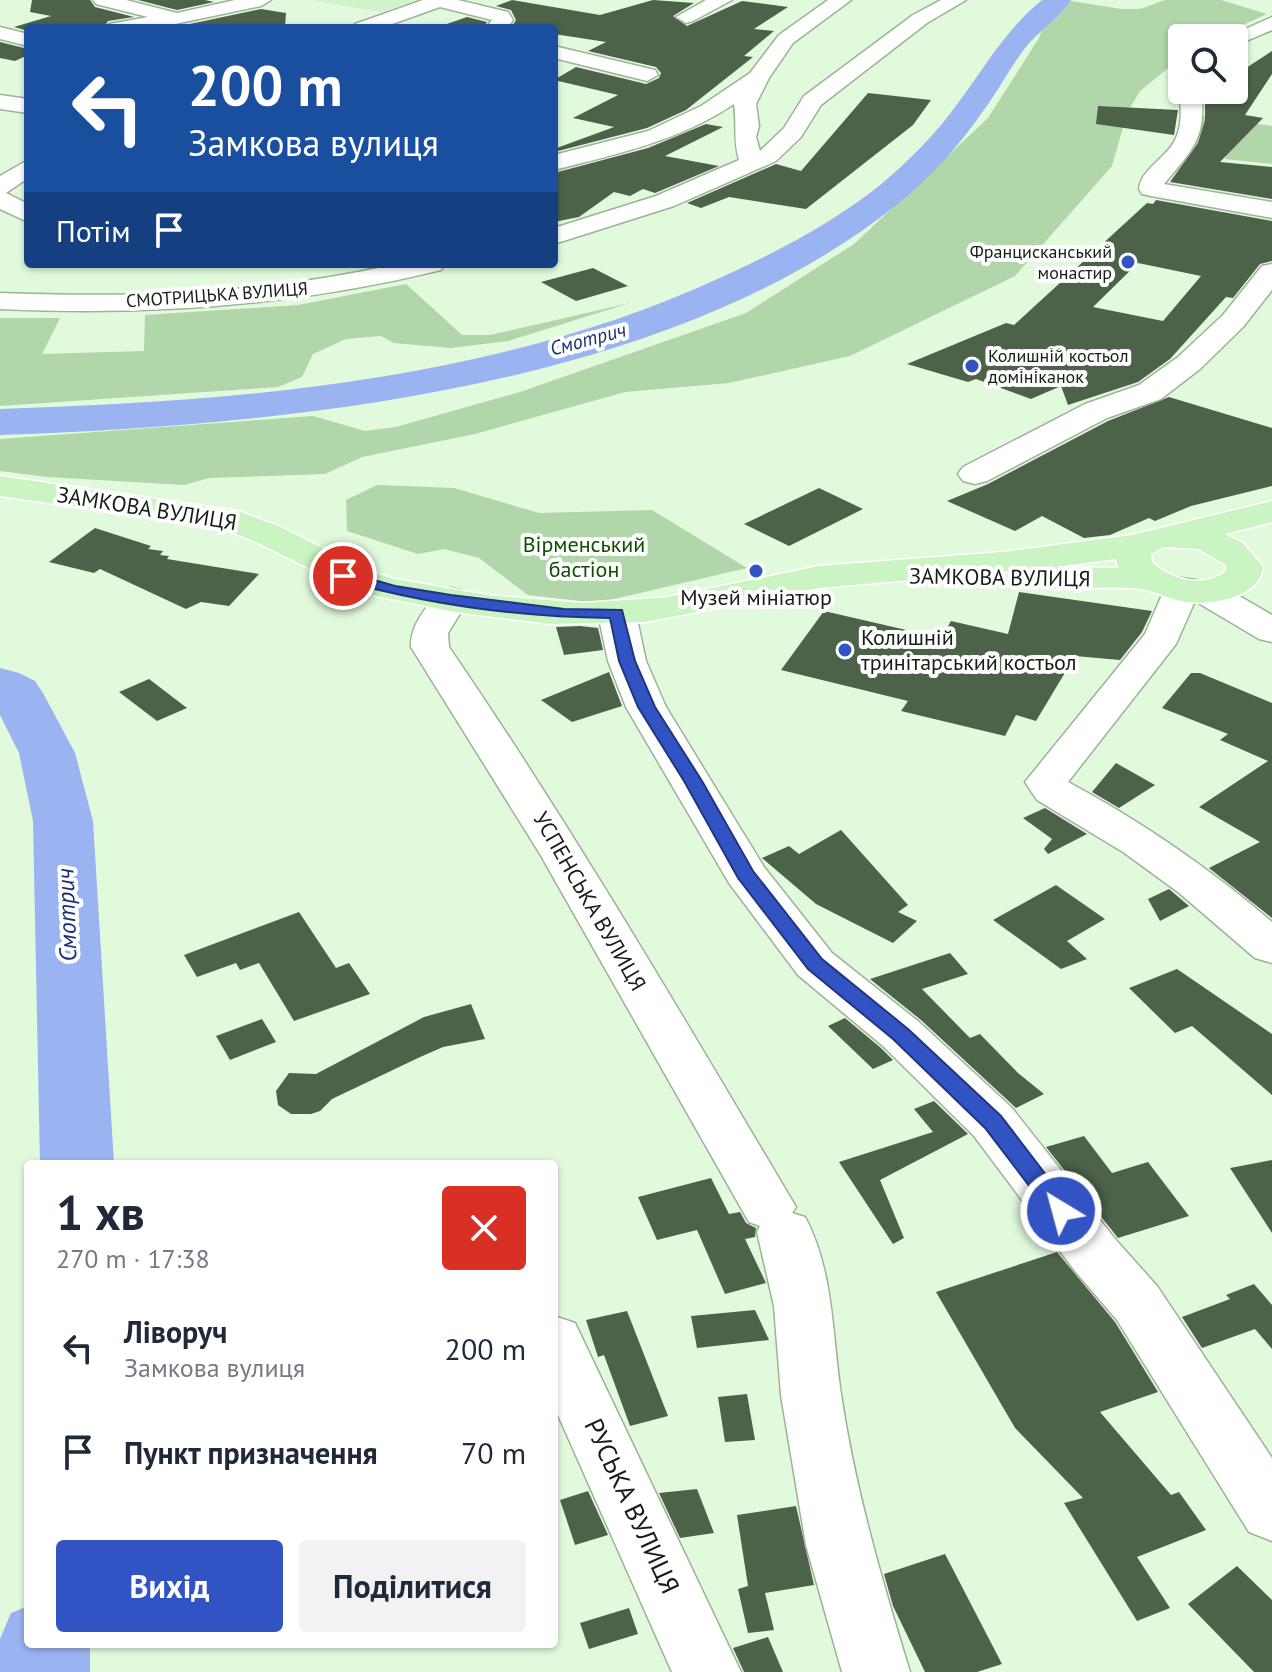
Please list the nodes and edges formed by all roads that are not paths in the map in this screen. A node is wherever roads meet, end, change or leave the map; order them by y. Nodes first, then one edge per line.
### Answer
1 (103, 0) edge
2 (261, 0) edge
3 (722, 0) edge
4 (841, 0) edge
5 (956, 0) edge
6 (440, 1) edge
7 (686, 17) dead end
8 (177, 19) junction
9 (1272, 23) edge
10 (149, 24) edge
11 (374, 24) edge
12 (500, 24) edge
13 (0, 33) edge
14 (1248, 34) edge
15 (24, 40) edge
16 (24, 42) edge
17 (0, 48) edge
18 (558, 53) edge
19 (647, 75) dead end
20 (758, 78) junction
21 (0, 102) edge
22 (1192, 104) edge
23 (24, 105) edge
24 (558, 162) edge
25 (752, 163) junction
26 (24, 170) edge
27 (0, 187) edge
28 (0, 199) edge
29 (1272, 210) edge
30 (24, 212) edge
31 (558, 235) edge
32 (415, 268) edge
33 (1272, 272) edge
34 (0, 301) edge
35 (975, 474) dead end
36 (16, 488) edge
37 (1272, 511) edge
38 (1181, 536) junction
39 (1272, 541) edge
40 (1139, 545) junction
41 (1245, 567) junction
42 (850, 574) junction
43 (1178, 586) junction
44 (451, 599) junction
45 (617, 614) junction
46 (1272, 631) edge
47 (1272, 947) edge
48 (558, 1349) edge
49 (1272, 1512) edge
50 (707, 1672) edge
51 (876, 1672) edge

1 - 8 street
2 - 8 street
3 - 7 street
4 - 20 street
5 - 25 street
6 - 11 street
6 - 12 street
8 - 10 street
9 - 14 street
13 - 15 street
16 - 17 street
18 - 19 street
20 - 24 street
20 - 25 street
21 - 23 street
22 - 29 street
25 - 31 street
26 - 27 street
28 - 30 street
32 - 34 street, СМОТРИЦЬКА ВУЛИЦЯ
33 - 35 street
36 - 44 main road, ЗАМКОВА ВУЛИЦЯ
37 - 38 main road, ЗАМКОВА ВУЛИЦЯ
38 - 40 main road, ЗАМКОВА ВУЛИЦЯ
38 - 41 main road
39 - 41 main road
40 - 42 main road, ЗАМКОВА ВУЛИЦЯ
40 - 43 main road
41 - 43 main road, ЗАМКОВА ВУЛИЦЯ
42 - 43 main road, ЗАМКОВА ВУЛИЦЯ
42 - 45 main road, ЗАМКОВА ВУЛИЦЯ
43 - 46 street
43 - 47 street
44 - 45 main road, ЗАМКОВА ВУЛИЦЯ
44 - 51 street, УСПЕНСЬКА ВУЛИЦЯ
45 - 49 street
48 - 50 street, РУСЬКА ВУЛИЦЯ

